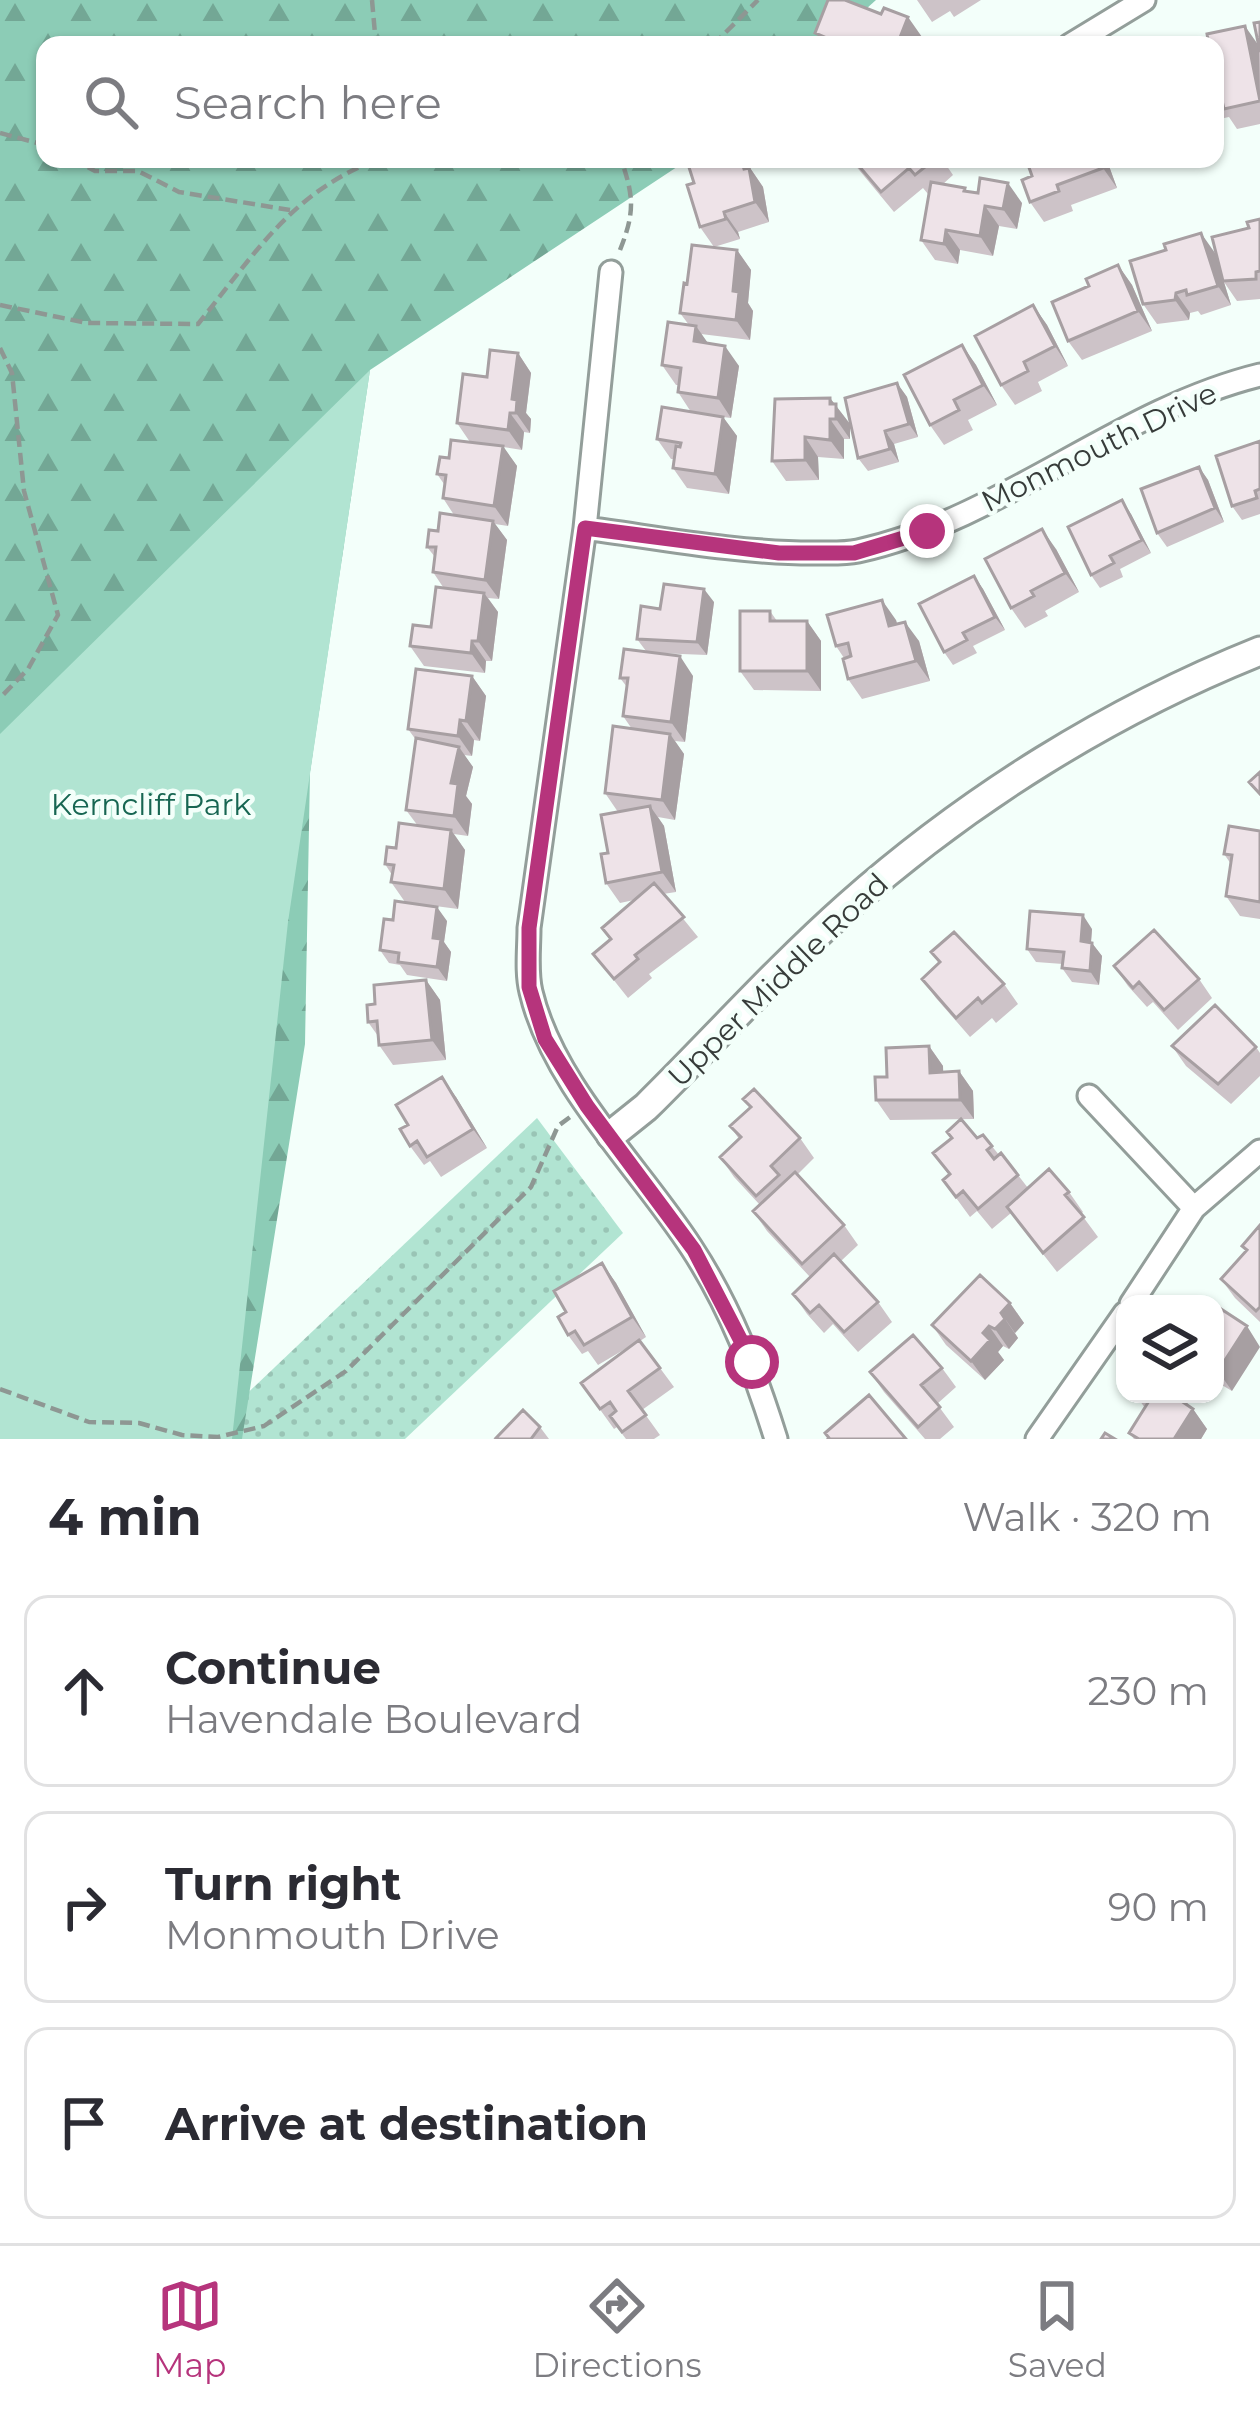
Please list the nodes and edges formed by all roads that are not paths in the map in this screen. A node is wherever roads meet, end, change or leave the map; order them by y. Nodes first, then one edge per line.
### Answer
1 (1144, 0) edge
2 (1085, 36) edge
3 (611, 272) road end
4 (1260, 375) edge
5 (585, 528) junction
6 (1260, 651) edge
7 (1089, 1096) dead end
8 (611, 1135) junction
9 (1260, 1151) edge
10 (1194, 1208) junction
11 (1137, 1295) edge
12 (1116, 1326) edge
13 (776, 1439) edge
14 (1036, 1439) edge

1 - 2 street
3 - 5 street
4 - 5 street, Monmouth Drive
5 - 8 street
6 - 8 street, Upper Middle Road
7 - 10 street
8 - 13 street
9 - 10 street
10 - 11 street
12 - 14 street

